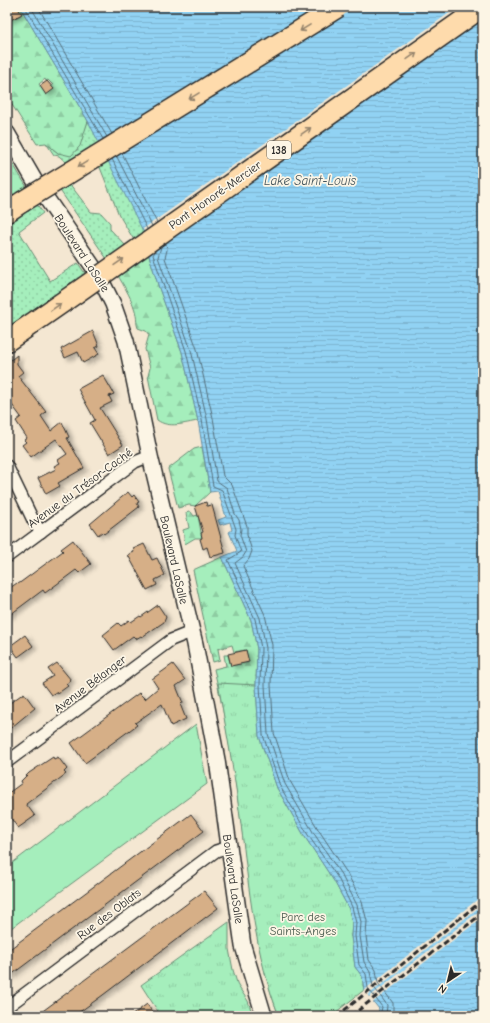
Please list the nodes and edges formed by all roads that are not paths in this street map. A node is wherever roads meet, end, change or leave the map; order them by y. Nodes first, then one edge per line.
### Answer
1 (338, 7) edge
2 (482, 7) edge
3 (7, 133) edge
4 (15, 207) edge
5 (7, 341) edge
6 (150, 456) junction
7 (7, 466) edge
8 (41, 532) junction
9 (7, 557) edge
10 (191, 632) junction
11 (7, 762) edge
12 (229, 847) junction
13 (7, 1007) edge
14 (264, 1016) edge

1 -> 4 highway, bridge
5 -> 2 highway, Pont Honoré-Mercier / 138, bridge
3 - 6 main road, Boulevard LaSalle
6 - 8 street, Avenue du Trésor-Caché
6 - 10 main road, Boulevard LaSalle
7 - 8 street
8 - 9 street, Avenue du Trésor-Caché
10 - 11 street, Avenue Bélanger
10 - 12 main road, Boulevard LaSalle
12 - 13 street, Rue des Oblats
12 - 14 main road, Boulevard LaSalle

